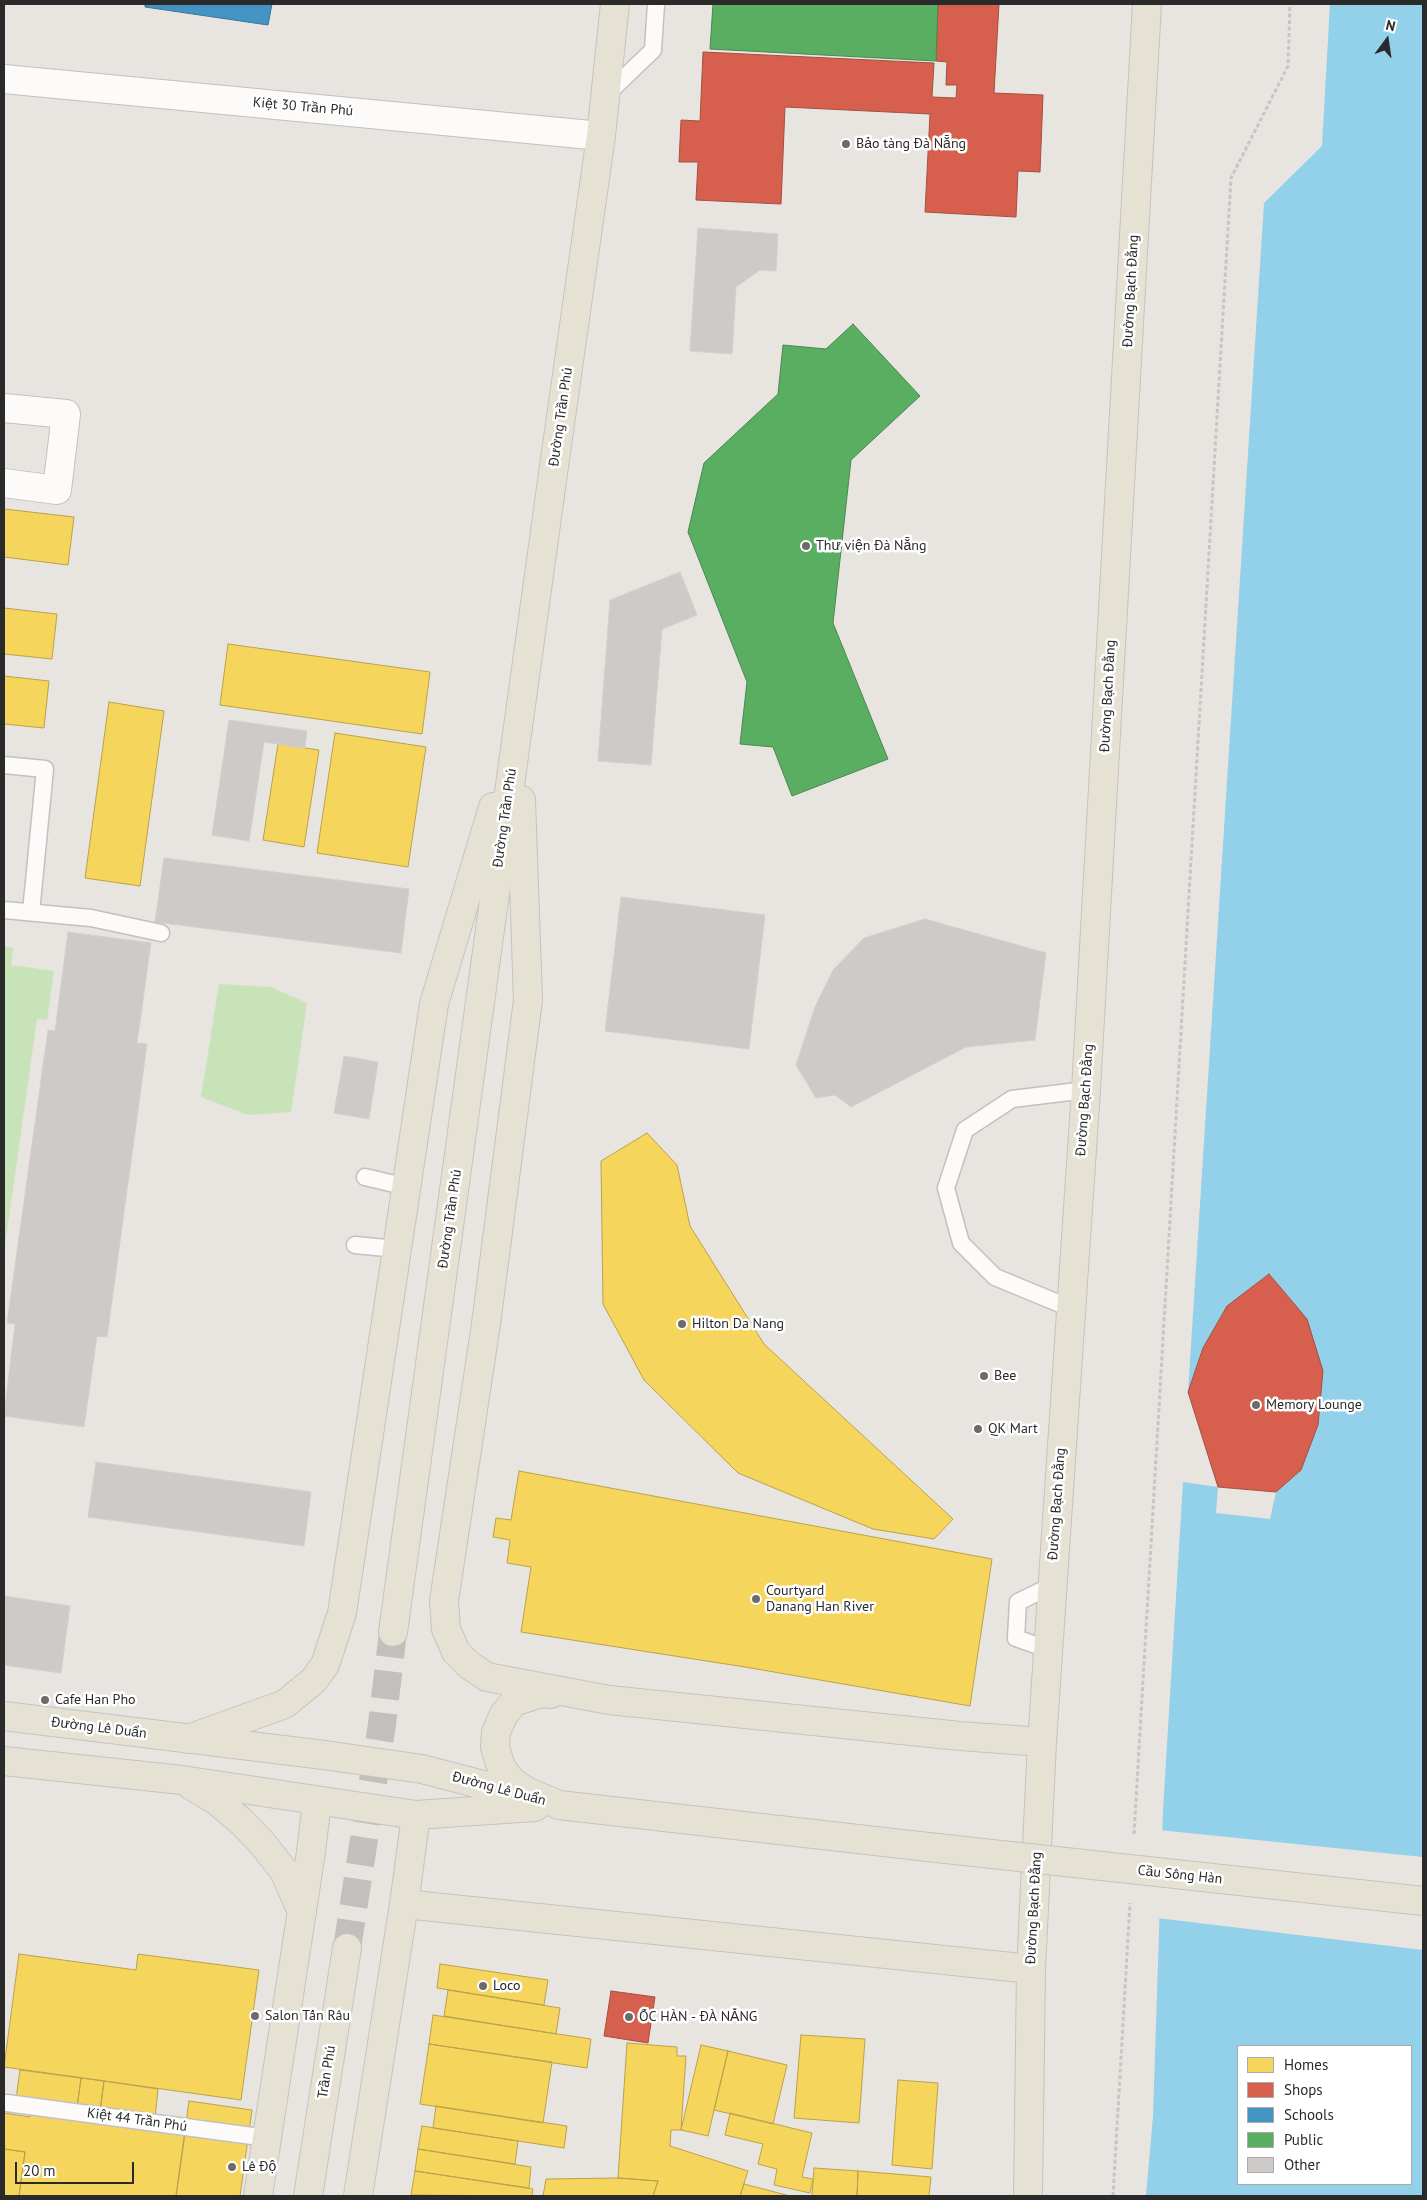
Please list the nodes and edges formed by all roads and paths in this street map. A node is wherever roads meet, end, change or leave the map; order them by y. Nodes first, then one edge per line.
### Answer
1 (615, 4) edge
2 (656, 4) edge
3 (1148, 4) edge
4 (1290, 4) edge
5 (4, 79) edge
6 (606, 95) junction
7 (601, 136) junction
8 (4, 408) edge
9 (4, 483) edge
10 (518, 723) junction
11 (4, 765) edge
12 (4, 910) edge
13 (31, 912) junction
14 (161, 933) dead end
15 (1086, 1090) junction
16 (365, 1177) dead end
17 (406, 1187) junction
18 (355, 1245) dead end
19 (397, 1249) junction
20 (1070, 1308) junction
21 (393, 1632) tunnel mouth
22 (609, 1700) junction
23 (4, 1716) edge
24 (188, 1739) junction
25 (1042, 1742) junction
26 (4, 1761) edge
27 (182, 1780) junction
28 (317, 1801) junction
29 (559, 1805) junction
30 (416, 1815) junction
31 (1134, 1839) dead end
32 (1130, 1898) dead end
33 (1423, 1901) edge
34 (404, 1904) junction
35 (302, 1912) junction
36 (347, 1948) tunnel mouth
37 (1032, 1969) junction
38 (7, 2103) dead end
39 (267, 2138) junction
40 (258, 2196) edge
41 (308, 2196) edge
42 (358, 2196) edge
43 (1028, 2196) edge
44 (1113, 2196) edge

1 - 6 main road, Đường Trần Phú
2 - 6 lane
3 - 15 main road, Đường Bạch Đằng
4 - 31 path
5 - 7 street, Kiệt 30 Trần Phú
6 - 7 main road, Đường Trần Phú
7 - 10 main road, Đường Trần Phú
8 - 9 street
10 - 17 main road
10 - 21 main road, Đường Trần Phú
10 - 22 main road
11 - 13 lane
12 - 13 lane
13 - 14 lane
15 - 20 main road, Đường Bạch Đằng
15 - 20 lane
16 - 17 lane
17 - 19 main road
18 - 19 lane
19 - 24 main road
20 - 25 main road, Đường Bạch Đằng
22 - 25 main road
22 - 29 main road
23 - 24 main road, Đường Lê Duẩn
24 - 29 main road, Đường Lê Duẩn
25 - 37 main road, Đường Bạch Đằng
26 - 27 main road, Đường Lê Duẩn
27 - 28 main road, Đường Lê Duẩn
27 - 35 main road
28 - 30 main road, Đường Lê Duẩn
28 - 35 main road
29 - 30 main road, Đường Lê Duẩn
29 - 33 main road, Cầu Sông Hàn, bridge
30 - 34 main road
32 - 44 path
34 - 37 main road
34 - 42 main road
35 - 39 main road
36 - 41 main road, Trần Phú
37 - 43 main road, Đường Bạch Đằng
38 - 39 lane, Kiệt 44 Trần Phú
39 - 40 main road

